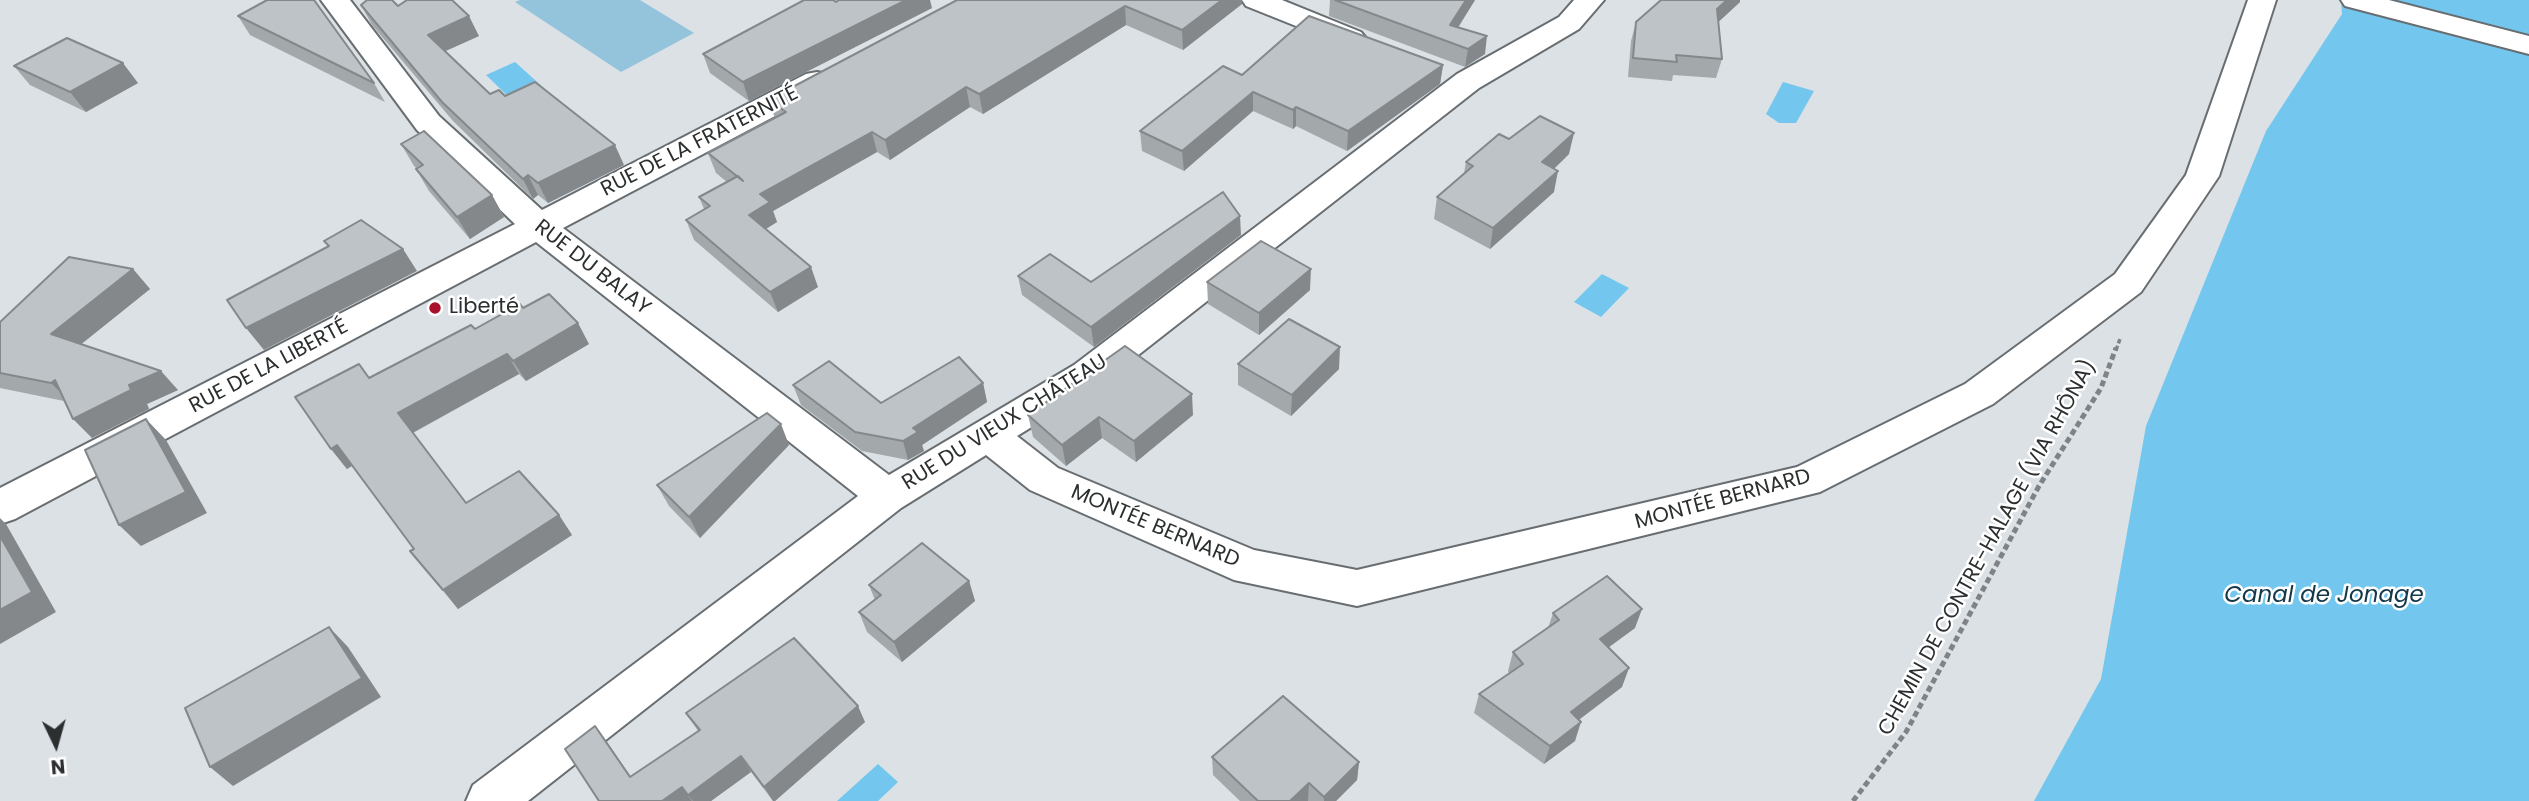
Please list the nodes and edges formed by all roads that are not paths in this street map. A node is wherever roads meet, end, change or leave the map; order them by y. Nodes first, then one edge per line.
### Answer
1 (335, 0) edge
2 (1256, 0) edge
3 (1590, 0) edge
4 (2262, 0) edge
5 (2355, 0) edge
6 (2529, 45) edge
7 (1377, 48) edge
8 (841, 69) edge
9 (538, 226) junction
10 (988, 435) junction
11 (887, 496) junction
12 (0, 507) edge
13 (490, 801) edge

1 - 9 street, RUE DU BALAY
2 - 7 street
3 - 10 street, RUE DU VIEUX CHÂTEAU
4 - 10 street, MONTÉE BERNARD
5 - 6 street
8 - 9 street, RUE DE LA FRATERNITÉ
9 - 11 street, RUE DU BALAY
9 - 12 street, RUE DE LA LIBERTÉ
10 - 11 street, RUE DU VIEUX CHÂTEAU
11 - 13 street, RUE DU VIEUX CHÂTEAU

